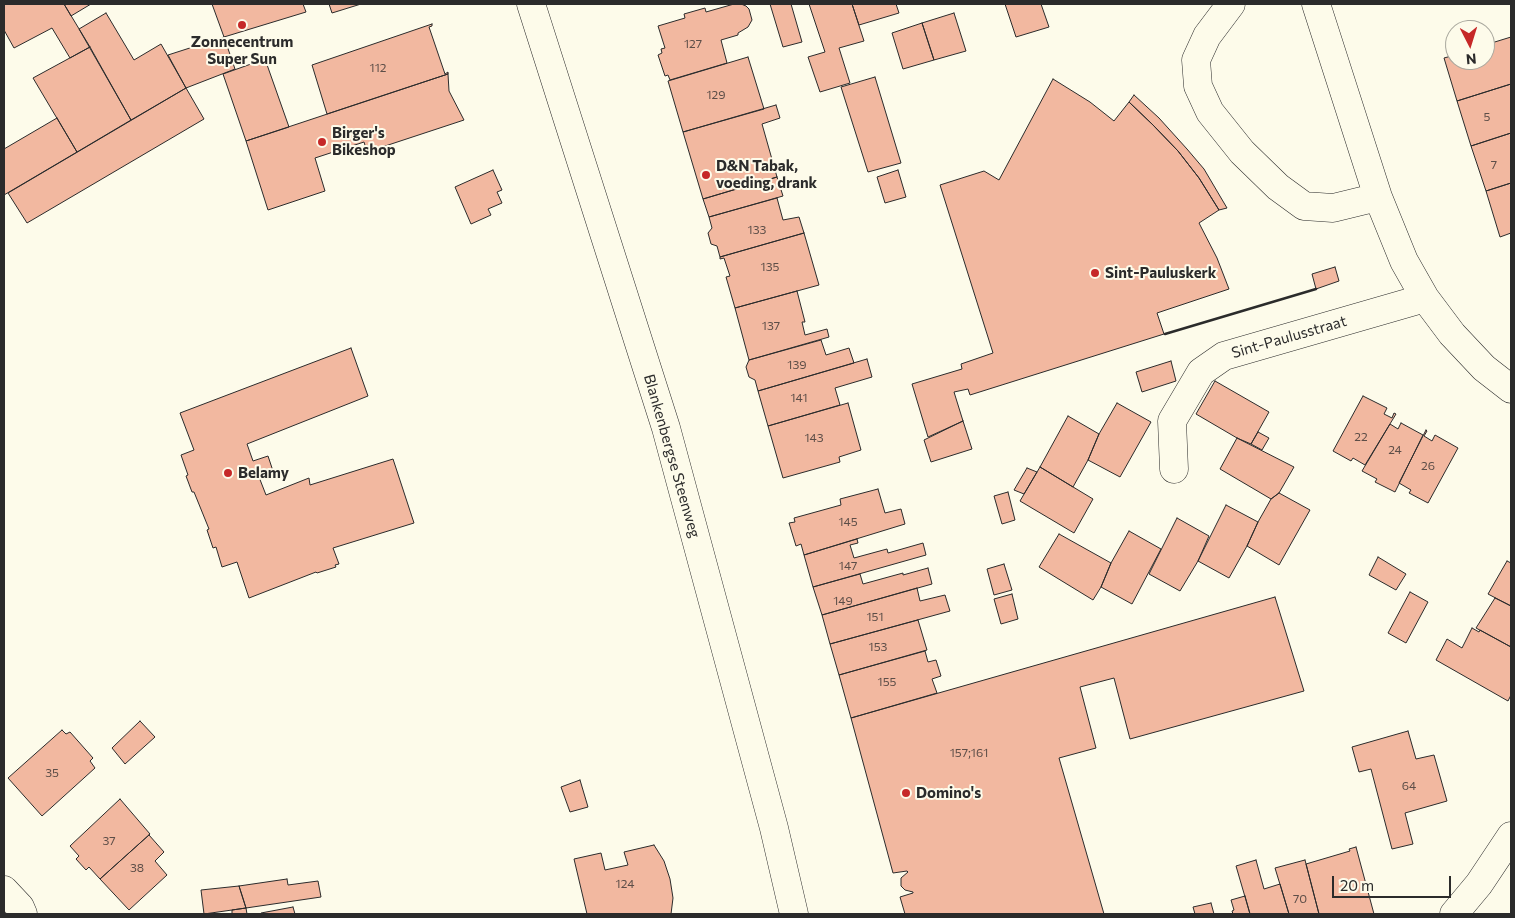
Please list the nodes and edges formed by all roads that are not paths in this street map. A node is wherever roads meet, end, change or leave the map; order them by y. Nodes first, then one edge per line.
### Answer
1 (531, 4) edge
2 (1230, 4) edge
3 (1316, 4) edge
4 (1378, 197) junction
5 (1425, 298) junction
6 (1511, 389) edge
7 (1174, 469) dead end
8 (1511, 836) edge
9 (4, 890) edge
10 (23, 914) edge
11 (794, 914) edge
12 (1454, 914) edge

1 - 11 street, Blankenbergse Steenweg
2 - 4 street
3 - 4 street
4 - 5 street
5 - 6 street
5 - 7 street, Sint-Paulusstraat
8 - 12 street
9 - 10 street

